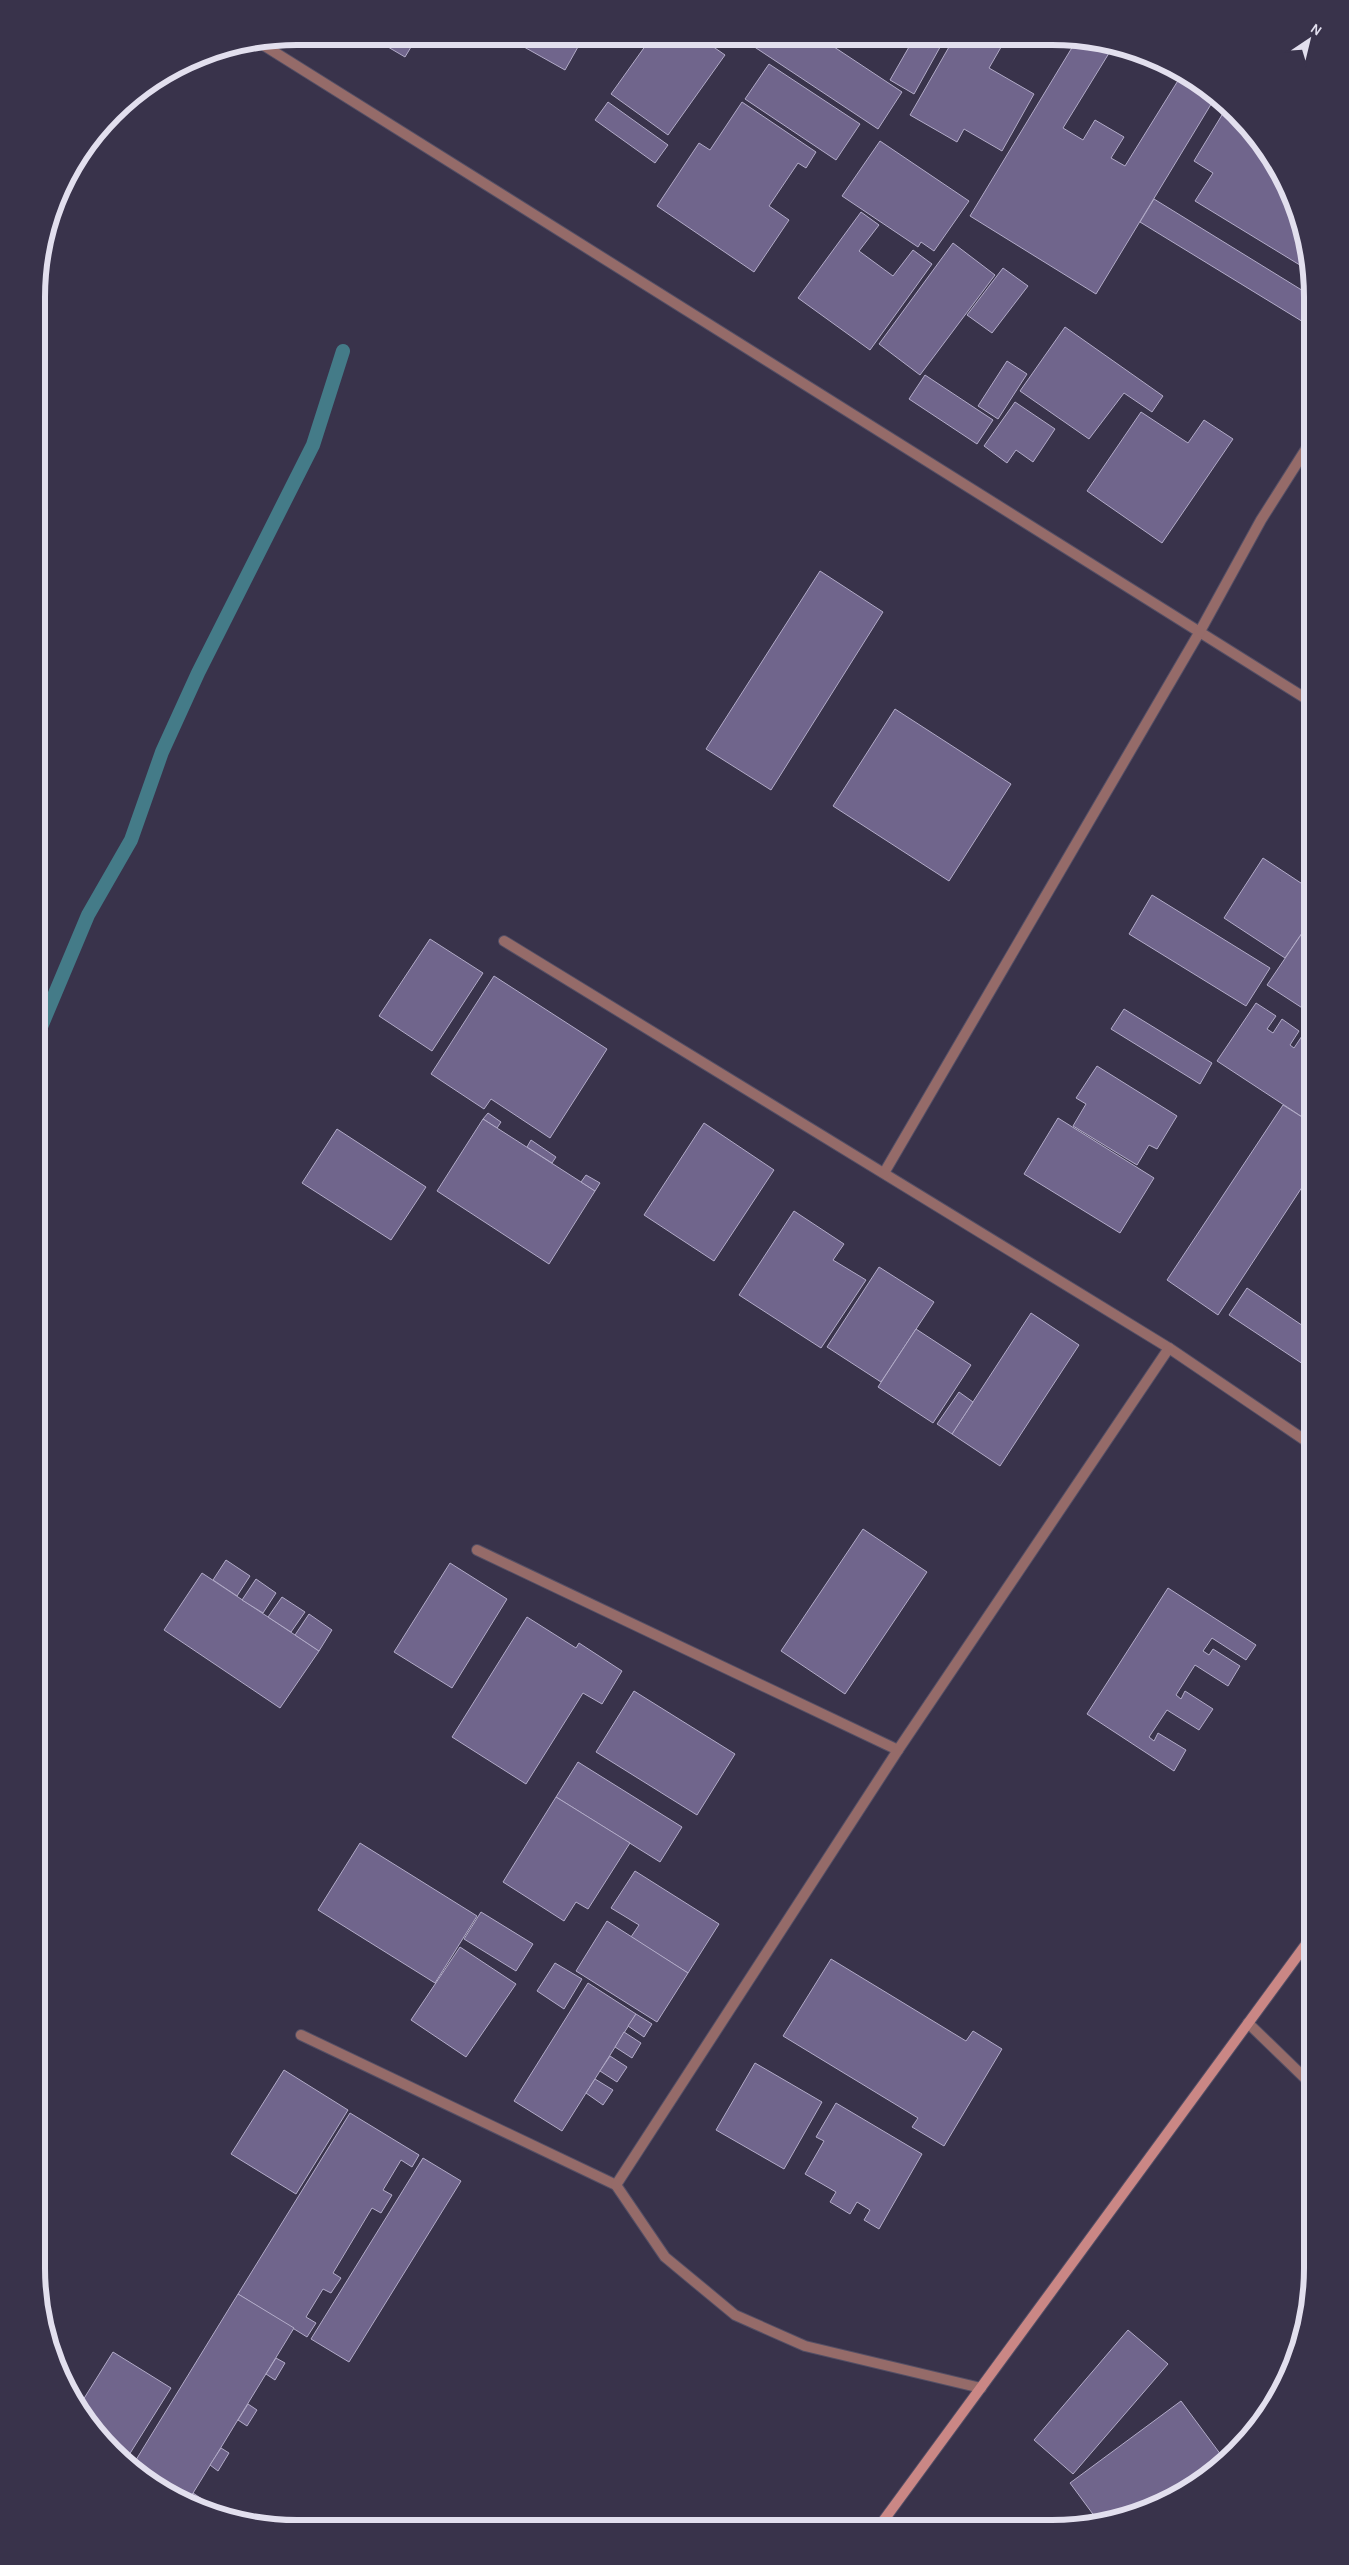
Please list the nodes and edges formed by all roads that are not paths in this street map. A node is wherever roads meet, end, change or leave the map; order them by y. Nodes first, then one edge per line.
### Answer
1 (265, 47) edge
2 (1304, 452) edge
3 (1200, 633) junction
4 (1304, 697) edge
5 (504, 941) dead end
6 (884, 1173) junction
7 (1169, 1348) junction
8 (1304, 1440) edge
9 (477, 1550) dead end
10 (898, 1750) junction
11 (1304, 1947) edge
12 (1248, 2023) junction
13 (302, 2036) dead end
14 (1304, 2077) edge
15 (616, 2185) junction
16 (981, 2388) junction
17 (884, 2520) edge

1 - 3 street
2 - 3 street
3 - 4 street
3 - 6 street
5 - 6 street
6 - 7 street
7 - 8 street
7 - 10 street
9 - 10 street
10 - 15 street
11 - 12 street
12 - 14 street
12 - 16 street
13 - 15 street
15 - 16 street
16 - 17 street

